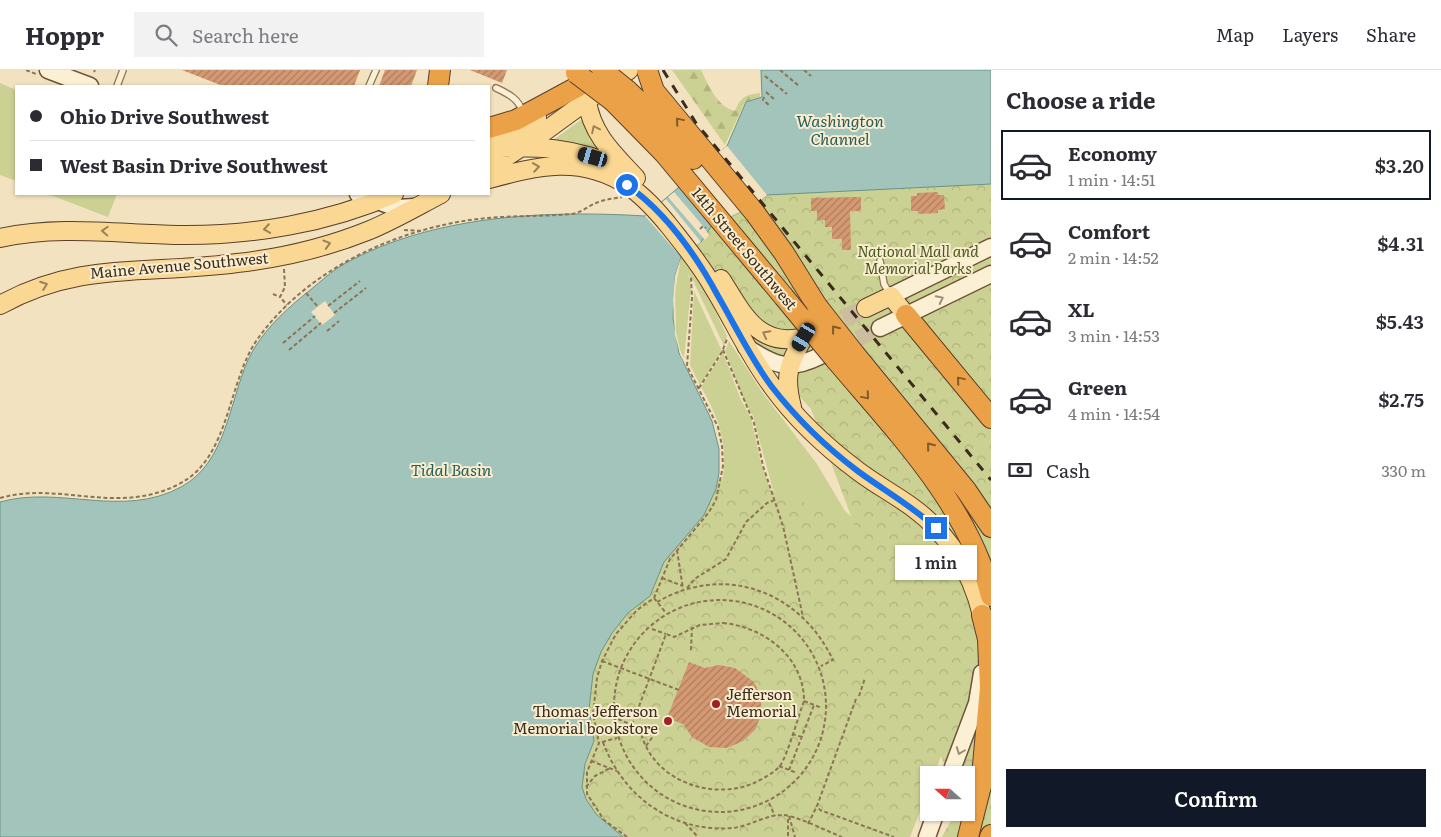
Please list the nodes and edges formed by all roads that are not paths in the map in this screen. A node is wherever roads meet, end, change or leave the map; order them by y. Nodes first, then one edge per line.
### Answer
1 (48, 70) edge
2 (123, 70) edge
3 (376, 70) edge
4 (440, 70) edge
5 (602, 70) edge
6 (629, 70) edge
7 (647, 70) edge
8 (93, 76) edge
9 (576, 80) edge
10 (117, 85) edge
11 (369, 85) edge
12 (438, 85) edge
13 (496, 88) dead end
14 (620, 96) junction
15 (524, 116) junction
16 (490, 128) edge
17 (523, 147) junction
18 (490, 148) edge
19 (704, 162) junction
20 (490, 167) edge
21 (636, 178) junction
22 (490, 180) edge
23 (360, 195) edge
24 (391, 195) edge
25 (439, 195) edge
26 (375, 201) junction
27 (657, 205) junction
28 (414, 208) junction
29 (740, 219) junction
30 (0, 238) edge
31 (696, 242) junction
32 (991, 247) edge
33 (880, 261) dead end
34 (991, 274) edge
35 (891, 296) junction
36 (0, 305) edge
37 (866, 308) tunnel mouth
38 (906, 315) junction
39 (880, 328) tunnel mouth
40 (746, 347) junction
41 (836, 356) junction
42 (790, 366) junction
43 (793, 411) junction
44 (991, 418) edge
45 (905, 443) junction
46 (991, 527) edge
47 (991, 561) edge
48 (991, 596) edge
49 (982, 615) junction
50 (991, 741) edge
51 (953, 766) edge
52 (981, 787) junction
53 (933, 821) edge
54 (927, 837) edge
55 (968, 837) edge

1 - 8 street
2 - 10 lane
3 - 11 lane
4 - 12 highway
5 - 9 main road
5 - 14 highway, 14th Street Southwest, bridge
6 - 9 main road
19 -> 7 highway
9 - 14 highway, 14th Street Southwest, bridge
9 - 15 highway
9 - 17 main road
9 - 18 main road
21 -> 9 main road
13 - 15 lane
14 - 19 highway, 14th Street Southwest
14 - 29 highway, 14th Street Southwest
15 - 16 highway
17 - 18 main road
17 - 20 main road
17 - 21 main road
19 - 29 highway
21 - 27 main road
22 -> 27 main road
23 - 26 street
24 - 26 main road, Maine Avenue Southwest
25 - 28 main road, Maine Avenue Southwest
26 - 28 street
26 -> 30 main road, Maine Avenue Southwest
27 - 31 main road
36 -> 28 main road, Maine Avenue Southwest
29 - 41 highway, 14th Street Southwest, bridge
41 -> 29 highway, 14th Street Southwest, bridge
31 - 40 main road
42 -> 31 main road
32 - 35 street
33 - 35 lane
38 -> 34 street
35 - 37 main road
35 - 38 main road
38 - 39 street
44 -> 38 highway
40 - 42 street
40 - 43 main road
41 - 42 street
41 -> 45 highway, 14th Street Southwest
46 -> 41 highway, 14th Street Southwest
42 - 43 main road
43 - 49 main road
45 - 47 highway
45 - 48 highway, 14th Street Southwest
49 -> 51 street
49 - 52 highway
50 - 52 highway
52 - 55 highway
53 - 54 street

